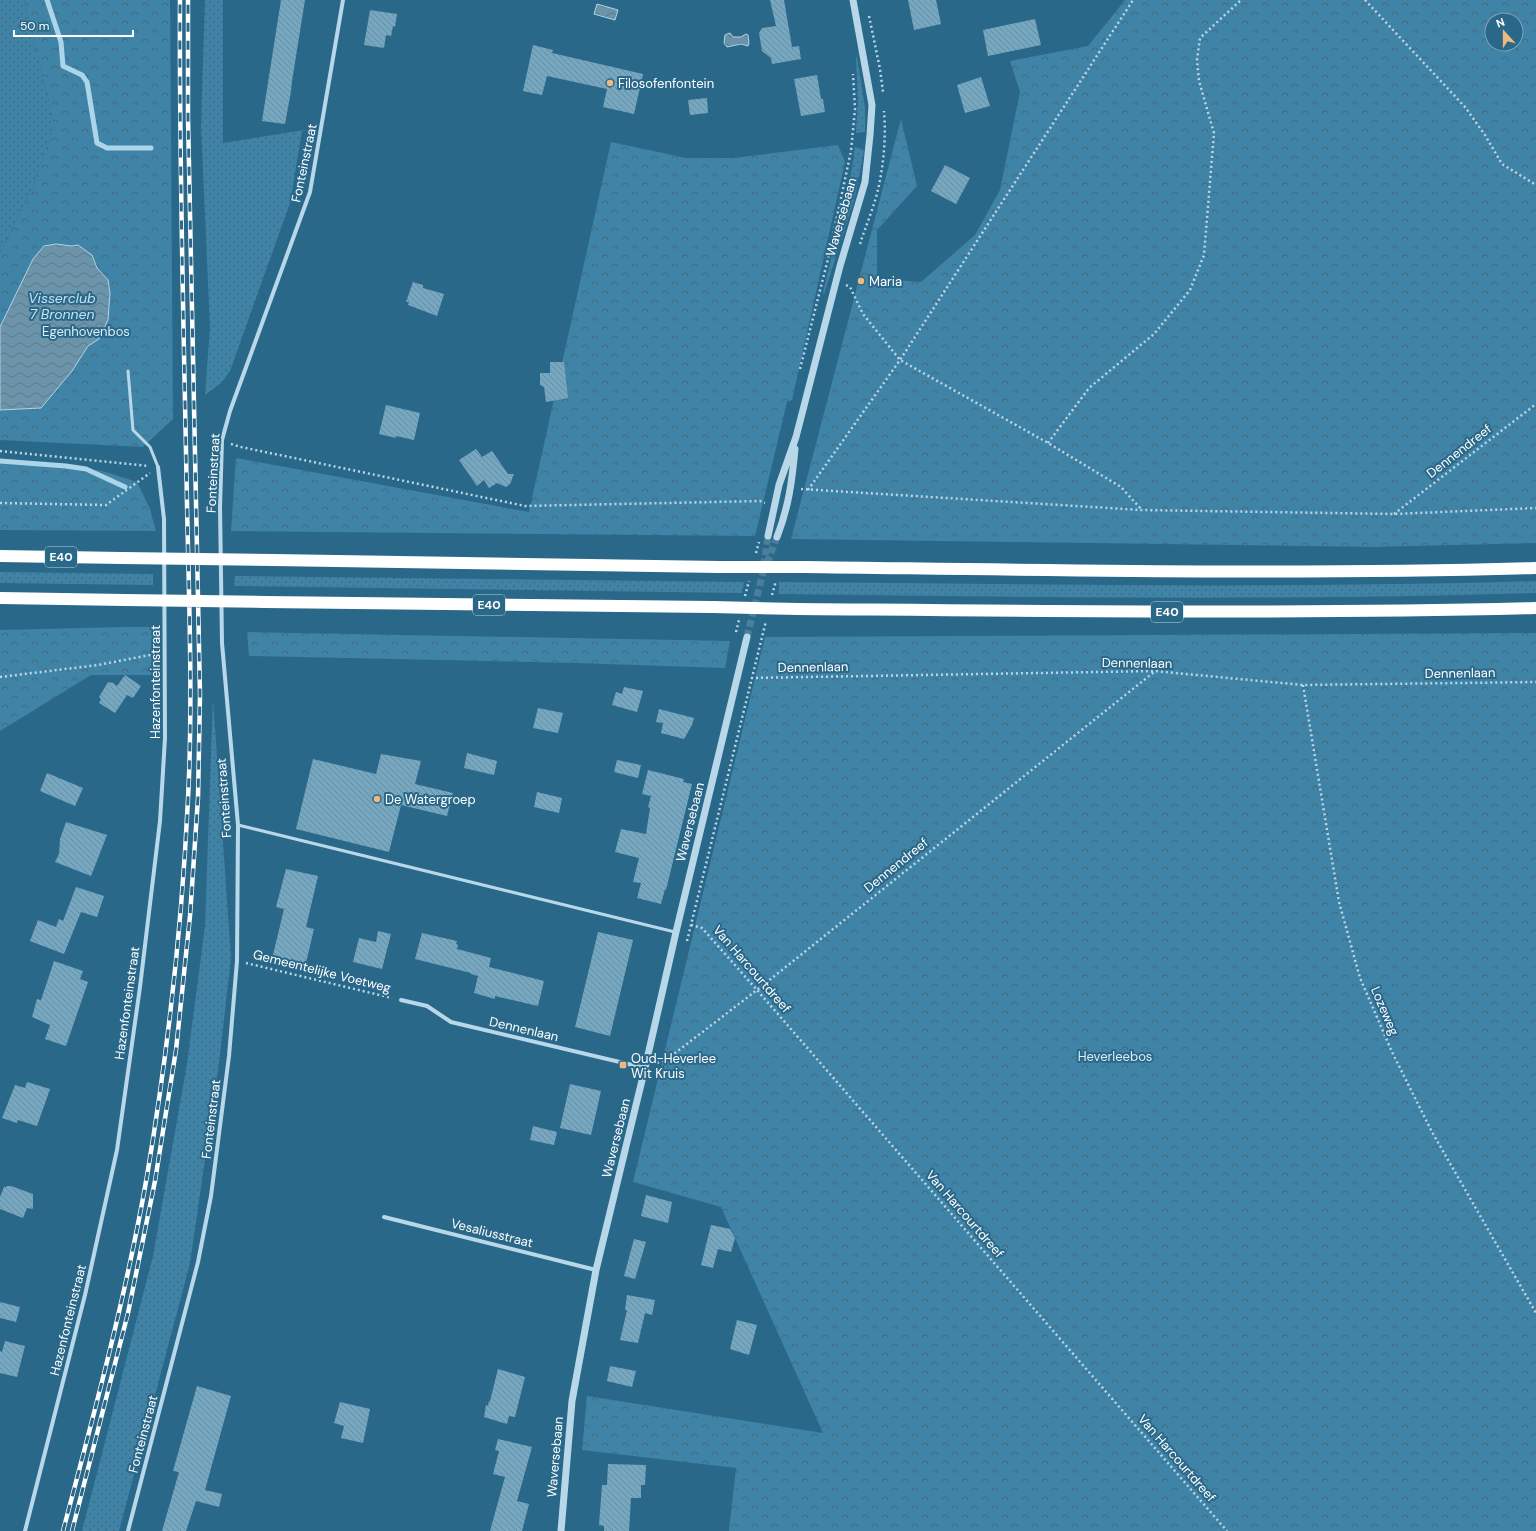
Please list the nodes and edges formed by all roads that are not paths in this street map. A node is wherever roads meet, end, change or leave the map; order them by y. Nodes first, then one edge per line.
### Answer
1 (342, 0) edge
2 (853, 0) edge
3 (128, 371) dead end
4 (796, 437) junction
5 (158, 467) joint
6 (768, 536) tunnel mouth
7 (777, 537) tunnel mouth
8 (0, 556) edge
9 (1536, 568) edge
10 (0, 598) edge
11 (1536, 608) edge
12 (747, 637) tunnel mouth
13 (238, 825) junction
14 (676, 932) junction
15 (401, 1000) road end
16 (645, 1068) junction
17 (384, 1217) dead end
18 (596, 1270) junction
19 (25, 1531) edge
20 (128, 1531) edge
21 (561, 1531) edge

1 - 13 street, Fonteinstraat
2 - 4 street, Waversebaan
3 - 5 lane
4 - 6 street, Waversebaan
4 - 7 street, Waversebaan
5 - 19 street, Hazenfonteinstraat
8 - 9 highway, E40, bridge
10 - 11 highway, E40, bridge
12 - 14 street, Waversebaan
13 - 14 lane
13 - 20 street, Fonteinstraat
14 - 16 street, Waversebaan
15 - 16 street, Dennenlaan
16 - 18 street, Waversebaan
17 - 18 street, Vesaliusstraat
18 - 21 street, Waversebaan

